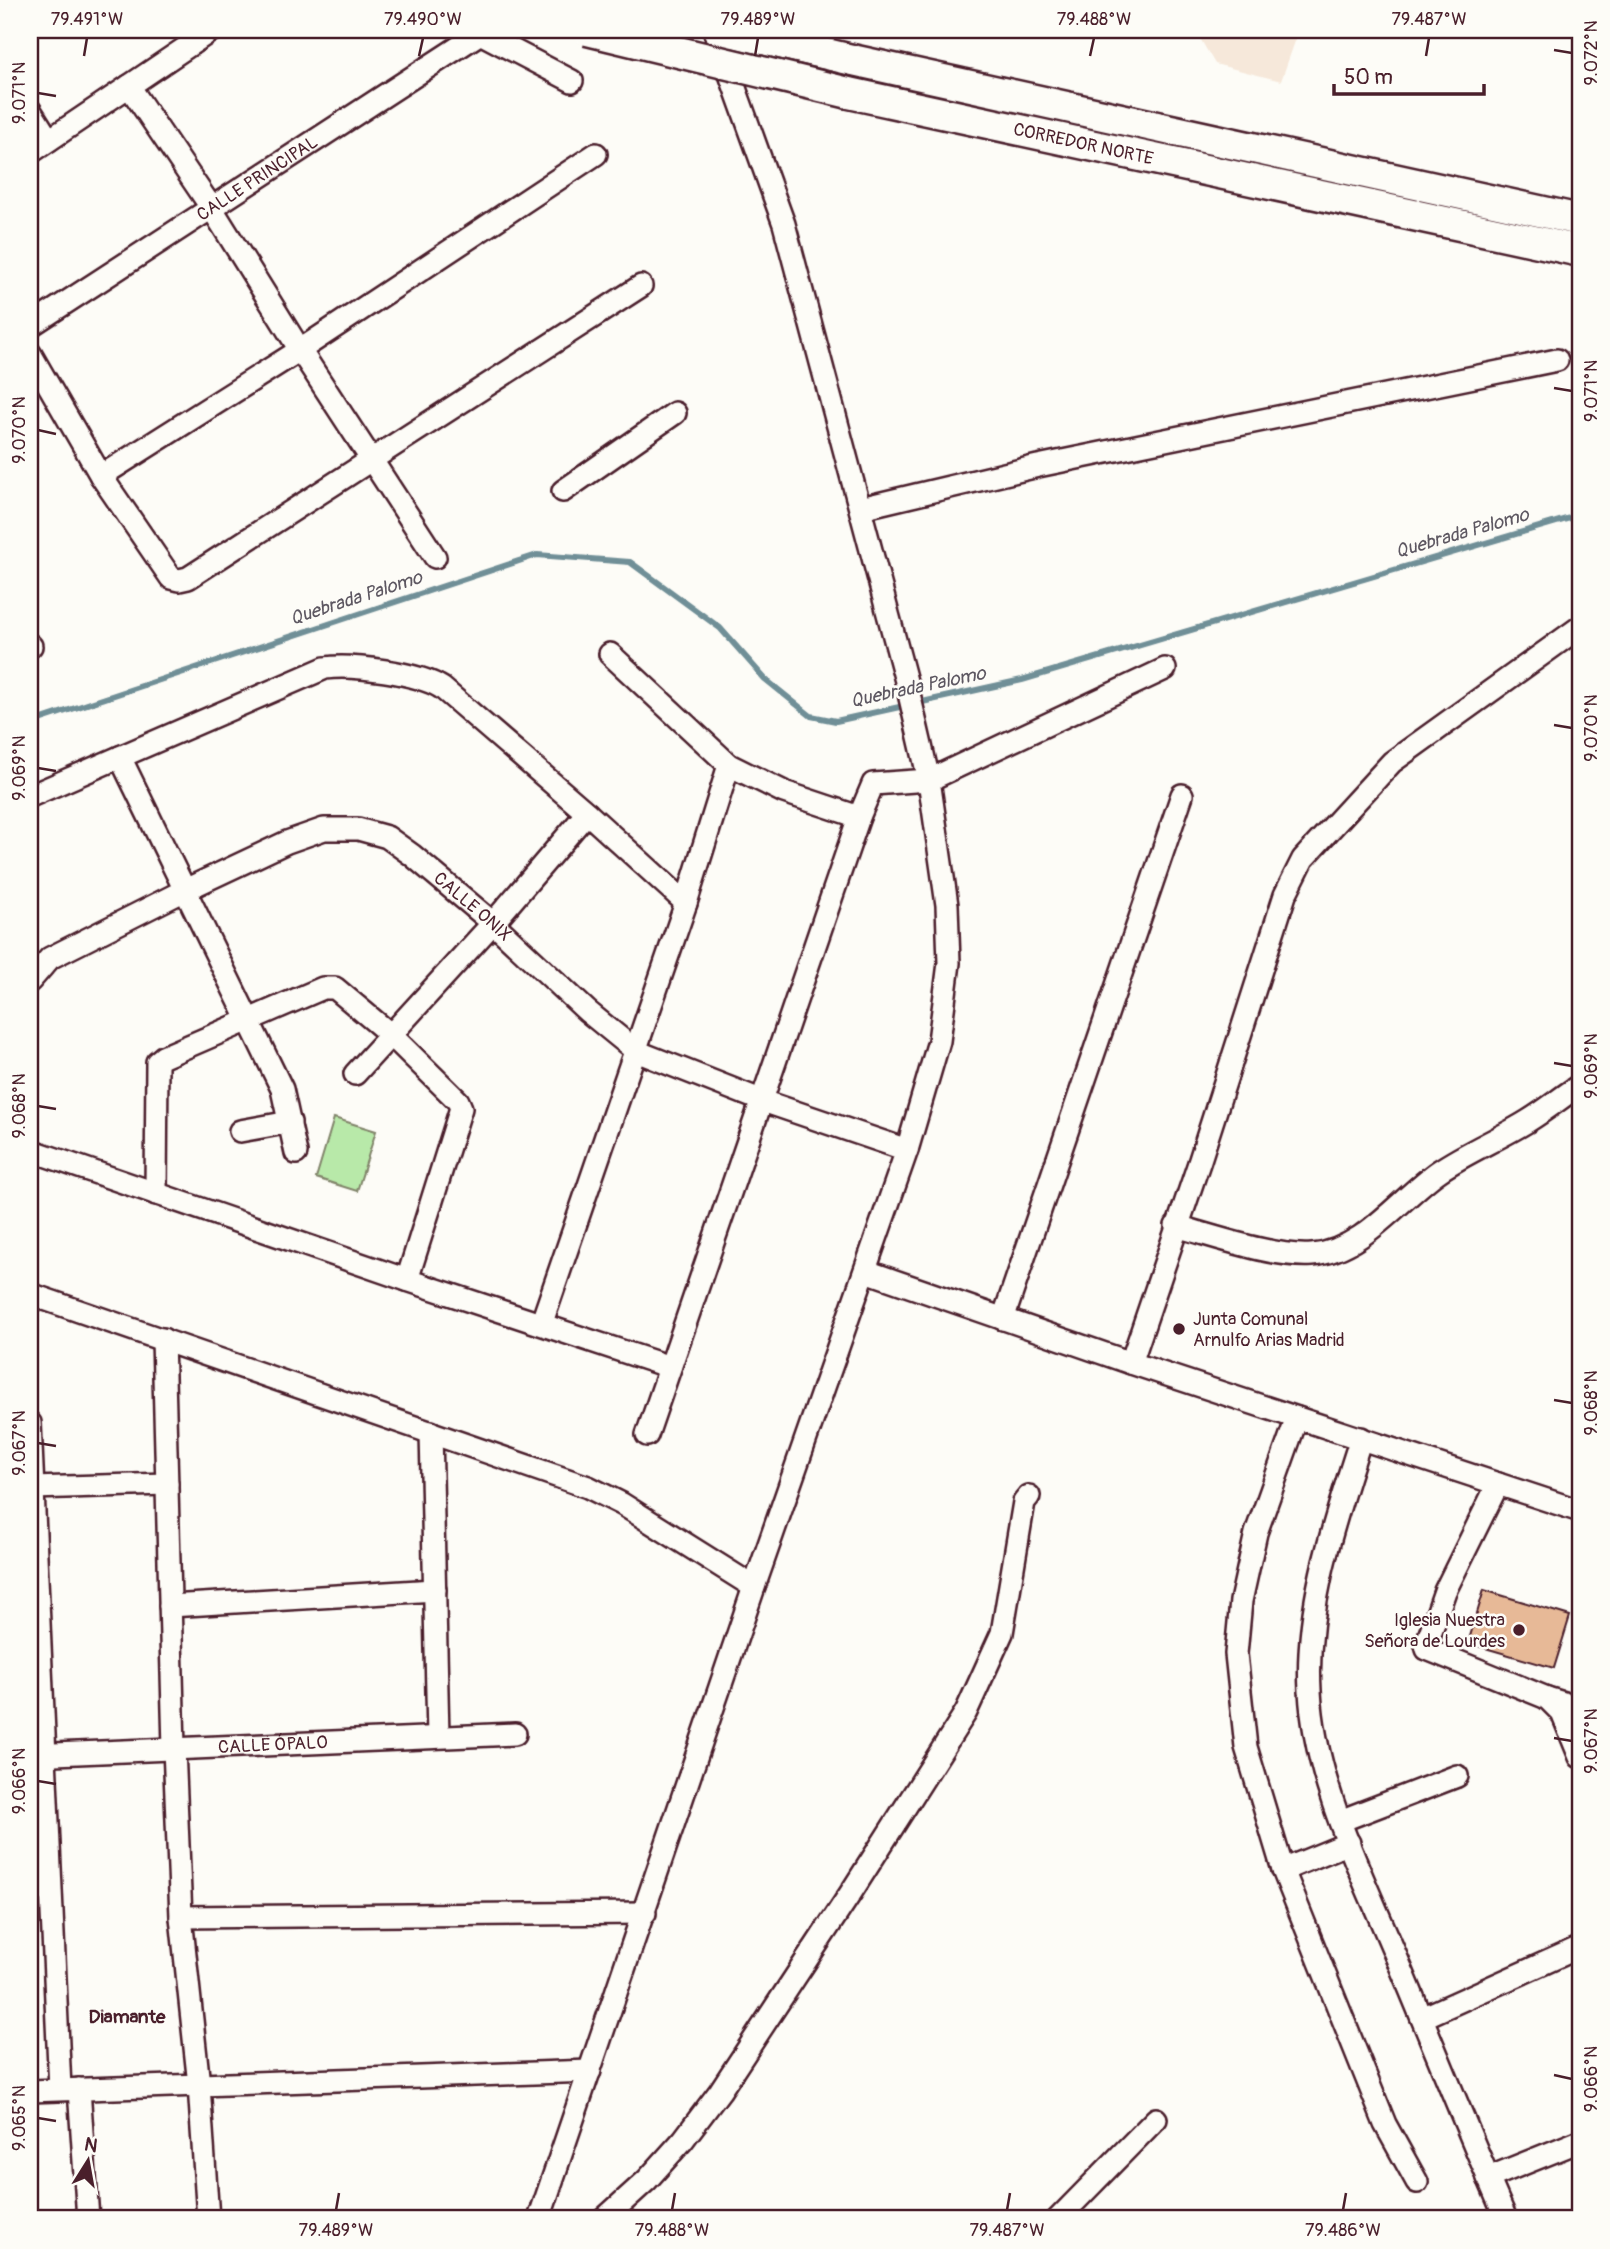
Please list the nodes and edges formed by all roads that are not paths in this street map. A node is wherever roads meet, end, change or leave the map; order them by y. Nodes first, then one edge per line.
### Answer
1 (212, 30) edge
2 (587, 30) edge
3 (714, 30) edge
4 (724, 30) edge
5 (483, 32) edge
6 (572, 81) dead end
7 (129, 86) junction
8 (30, 110) edge
9 (49, 140) junction
10 (30, 153) edge
11 (596, 154) dead end
12 (211, 207) junction
13 (1580, 220) edge
14 (1580, 251) edge
15 (640, 286) dead end
16 (30, 326) edge
17 (300, 350) junction
18 (30, 354) edge
19 (1557, 360) dead end
20 (676, 413) dead end
21 (373, 460) junction
22 (101, 476) junction
23 (563, 491) dead end
24 (861, 508) junction
25 (435, 557) dead end
26 (1580, 627) edge
27 (610, 654) dead end
28 (1165, 669) dead end
29 (120, 757) junction
30 (729, 765) junction
31 (929, 780) junction
32 (1182, 795) dead end
33 (30, 796) edge
34 (587, 813) junction
35 (859, 817) junction
36 (185, 890) junction
37 (686, 903) junction
38 (493, 923) junction
39 (30, 981) edge
40 (247, 1020) junction
41 (390, 1034) junction
42 (636, 1051) junction
43 (355, 1074) dead end
44 (1580, 1085) edge
45 (763, 1101) junction
46 (290, 1122) junction
47 (240, 1130) dead end
48 (30, 1150) edge
49 (907, 1150) junction
50 (296, 1153) dead end
51 (156, 1194) junction
52 (1176, 1226) junction
53 (866, 1271) junction
54 (407, 1280) junction
55 (30, 1294) edge
56 (1003, 1319) junction
57 (542, 1322) junction
58 (163, 1339) junction
59 (1131, 1363) junction
60 (670, 1367) junction
61 (1297, 1418) junction
62 (30, 1423) edge
63 (431, 1432) junction
64 (30, 1434) edge
65 (646, 1435) dead end
66 (1361, 1438) junction
67 (167, 1484) junction
68 (1498, 1484) junction
69 (32, 1488) junction
70 (1029, 1496) dead end
71 (1580, 1511) edge
72 (754, 1587) junction
73 (435, 1590) junction
74 (170, 1606) junction
75 (1547, 1698) junction
76 (1580, 1708) edge
77 (515, 1734) dead end
78 (438, 1736) junction
79 (174, 1748) junction
80 (37, 1754) edge
81 (1580, 1757) edge
82 (1457, 1776) dead end
83 (1340, 1821) junction
84 (1349, 1843) junction
85 (1283, 1870) junction
86 (645, 1913) junction
87 (181, 1917) junction
88 (1580, 1947) edge
89 (1422, 2018) junction
90 (590, 2071) junction
91 (199, 2085) junction
92 (70, 2089) junction
93 (30, 2091) edge
94 (1156, 2119) dead end
95 (1580, 2141) edge
96 (1488, 2178) junction
97 (1417, 2182) dead end
98 (88, 2219) edge
99 (208, 2219) edge
100 (531, 2219) edge
101 (539, 2219) edge
102 (604, 2219) edge
103 (1058, 2219) edge
104 (1506, 2219) edge

1 - 7 street
2 - 14 highway, CORREDOR NORTE, bridge
3 - 24 street
4 - 13 highway, CORREDOR NORTE
5 - 6 street
5 - 12 street, CALLE PRINCIPAL
7 - 9 street
7 - 12 street
8 - 9 street
9 - 10 street
11 - 17 street
12 - 16 street, CALLE PRINCIPAL
12 - 17 street
15 - 21 street
17 - 21 street
17 - 22 street
18 - 22 street
19 - 24 street
20 - 23 street
21 - 22 street
21 - 25 street
24 - 31 street
26 - 52 street
27 - 30 street
28 - 31 street
29 - 33 street
29 - 34 street
29 - 36 street
30 - 35 street
30 - 37 street
31 - 35 street
31 - 49 street
32 - 56 street
34 - 37 street
34 - 38 street
35 - 45 street
36 - 38 street, CALLE ONIX
36 - 39 street, CALLE ONIX
36 - 40 street
37 - 42 street
38 - 41 street
38 - 42 street, CALLE ONIX
40 - 41 street
40 - 46 street
40 - 51 street
41 - 43 street
41 - 54 street
42 - 45 street, CALLE ONIX
42 - 57 street
44 - 52 street
45 - 49 street, CALLE ONIX
45 - 60 street
46 - 47 street
46 - 50 street
48 - 51 street
49 - 53 street
51 - 54 street
52 - 59 street
53 - 56 street
53 - 72 street
54 - 57 street
55 - 58 street
56 - 59 street
57 - 60 street
58 - 63 street
58 - 67 street
59 - 61 street
60 - 65 street
61 - 66 street
61 - 85 street
62 - 64 street
63 - 72 street
63 - 73 street
64 - 69 street
66 - 68 street
66 - 83 street
67 - 69 street
67 - 74 street
68 - 71 street
68 - 75 street
69 - 80 street
70 - 102 street
72 - 86 street
73 - 74 street
73 - 78 street
74 - 79 street
75 - 76 street
75 - 81 street
77 - 78 street, CALLE ÓPALO
78 - 79 street, CALLE ÓPALO
79 - 80 street, CALLE ÓPALO
79 - 87 street
80 - 92 street
82 - 83 street
83 - 84 street
84 - 85 street
84 - 89 street
85 - 97 street
86 - 87 street
86 - 90 street
87 - 91 street
88 - 89 street
89 - 96 street
90 - 91 street
90 - 101 street
91 - 92 street
91 - 99 street
92 - 93 street
92 - 98 street
94 - 103 street
95 - 96 street
96 - 104 street
100 - 101 street

